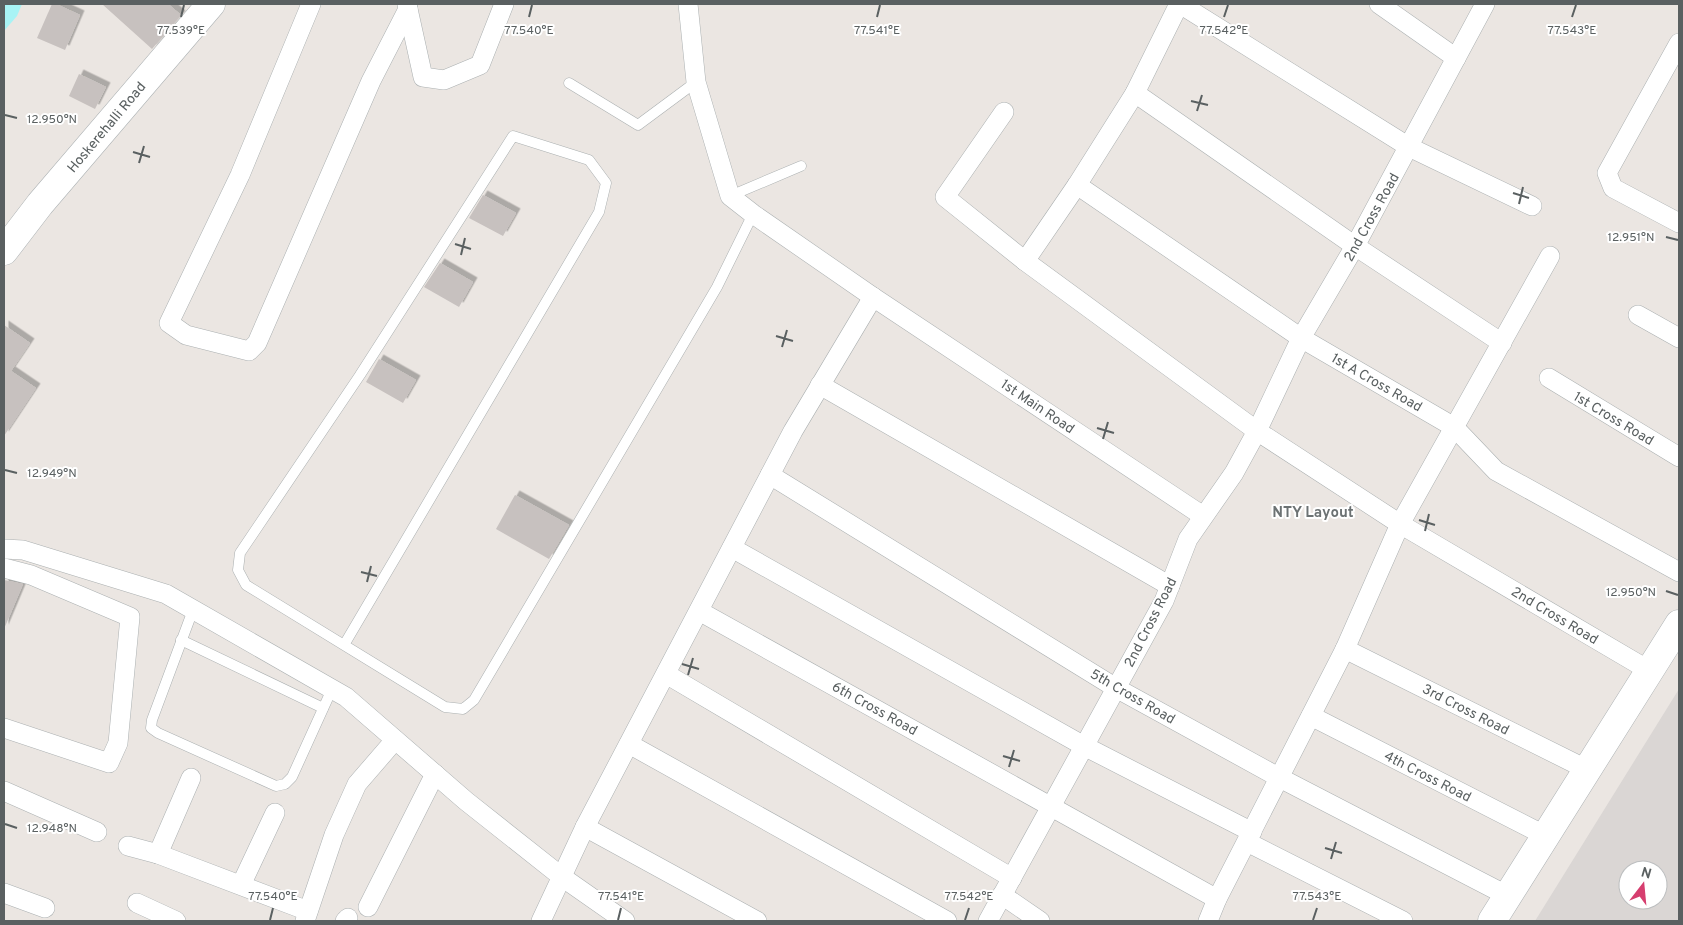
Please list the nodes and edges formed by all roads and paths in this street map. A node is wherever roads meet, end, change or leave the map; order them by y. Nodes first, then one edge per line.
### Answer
1 (211, 4) edge
2 (311, 4) edge
3 (504, 4) edge
4 (688, 4) edge
5 (1179, 4) edge
6 (1379, 4) edge
7 (1485, 4) edge
8 (408, 6) edge
9 (1403, 11) edge
10 (1679, 43) edge
11 (1456, 58) junction
12 (570, 82) dead end
13 (696, 82) junction
14 (1135, 93) junction
15 (1004, 112) dead end
16 (1409, 147) junction
17 (801, 166) dead end
18 (1077, 185) junction
19 (730, 196) junction
20 (1532, 206) dead end
21 (753, 214) junction
22 (1679, 223) edge
23 (1356, 246) junction
24 (4, 251) edge
25 (1550, 256) dead end
26 (1025, 261) junction
27 (873, 297) junction
28 (1638, 315) dead end
29 (1300, 338) junction
30 (1679, 338) edge
31 (1502, 343) junction
32 (1550, 378) dead end
33 (820, 385) junction
34 (1454, 427) junction
35 (1257, 431) junction
36 (1679, 457) edge
37 (770, 475) junction
38 (1203, 516) junction
39 (1400, 524) junction
40 (732, 548) junction
41 (4, 549) edge
42 (4, 568) edge
43 (1679, 572) edge
44 (1170, 586) junction
45 (193, 610) junction
46 (698, 611) junction
47 (1679, 624) edge
48 (181, 640) junction
49 (344, 645) junction
50 (1345, 649) junction
51 (1650, 671) junction
52 (666, 674) junction
53 (1116, 688) junction
54 (332, 689) junction
55 (323, 708) junction
56 (1311, 716) junction
57 (4, 728) edge
58 (395, 740) junction
59 (629, 744) junction
60 (1084, 746) junction
61 (1588, 770) junction
62 (435, 774) junction
63 (190, 778) dead end
64 (1280, 778) junction
65 (4, 791) edge
66 (1051, 806) junction
67 (275, 813) dead end
68 (586, 827) junction
69 (98, 832) dead end
70 (1546, 836) junction
71 (1249, 837) junction
72 (128, 846) dead end
73 (158, 854) junction
74 (562, 877) junction
75 (1012, 878) junction
76 (241, 885) junction
77 (4, 893) edge
78 (1002, 895) junction
79 (1508, 896) junction
80 (1217, 899) junction
81 (137, 903) dead end
82 (368, 907) dead end
83 (45, 908) dead end
84 (306, 916) edge
85 (176, 921) edge
86 (541, 921) edge
87 (625, 921) edge
88 (757, 921) edge
89 (947, 921) edge
90 (988, 921) edge
91 (1040, 921) edge
92 (1208, 921) edge
93 (1403, 921) edge
94 (1492, 921) edge

1 - 24 street, Hoskerehalli Road
2 - 8 street
3 - 8 street
4 - 13 street
5 - 14 street
5 - 16 street
6 - 9 street
7 - 11 street, 2nd Cross Road
9 - 11 street
10 - 22 street
11 - 16 street, 2nd Cross Road
12 - 13 lane
13 - 19 street
14 - 18 street
14 - 23 street
15 - 26 street, 2nd Cross Road
16 - 20 street
16 - 23 street, 2nd Cross Road
17 - 19 lane
18 - 26 street
18 - 29 street, 1st A Cross Road
19 - 21 street, 1st Main Road
21 - 27 street, 1st Main Road
21 - 49 lane
23 - 29 street, 2nd Cross Road
23 - 31 street
25 - 31 street
26 - 35 street, 2nd Cross Road
27 - 33 street
27 - 38 street, 1st Main Road
28 - 30 street
29 - 34 street, 1st A Cross Road
29 - 35 street, 2nd Cross Road
31 - 34 street
32 - 36 street, 1st Cross Road
33 - 37 street
33 - 44 street
34 - 39 street
34 - 43 street, 1st A Cross Road
35 - 38 street, 2nd Cross Road
35 - 39 street, 2nd Cross Road
37 - 40 street
37 - 53 street, 5th Cross Road
38 - 44 street, 2nd Cross Road
39 - 50 street
39 - 51 street, 2nd Cross Road
40 - 46 street
40 - 60 street
41 - 45 street
42 - 57 street
44 - 53 street, 2nd Cross Road
45 - 48 lane
45 - 54 street
46 - 52 street
46 - 66 street, 6th Cross Road
47 - 51 street
48 - 55 lane
48 - 55 lane
49 - 49 lane
50 - 56 street
50 - 61 street, 3rd Cross Road
51 - 61 street
52 - 59 street
52 - 75 street
53 - 60 street, 2nd Cross Road
53 - 64 street, 5th Cross Road
54 - 55 lane
54 - 58 street
56 - 64 street
56 - 70 street, 4th Cross Road
58 - 62 street
58 - 84 street
59 - 68 street
59 - 89 street
60 - 66 street, 2nd Cross Road
60 - 71 street
61 - 70 street
62 - 74 street
62 - 82 street
63 - 73 street
64 - 71 street
64 - 79 street, 5th Cross Road
65 - 69 street
66 - 75 street, 2nd Cross Road
66 - 80 street, 6th Cross Road
67 - 76 street
68 - 74 street
68 - 88 street
70 - 79 street
71 - 80 street
71 - 93 street
72 - 73 street
73 - 76 street
74 - 86 street
74 - 87 street
75 - 78 street, 2nd Cross Road
76 - 84 street
77 - 83 street
78 - 90 street, 2nd Cross Road
78 - 91 street
79 - 94 street
80 - 92 street
81 - 85 street

